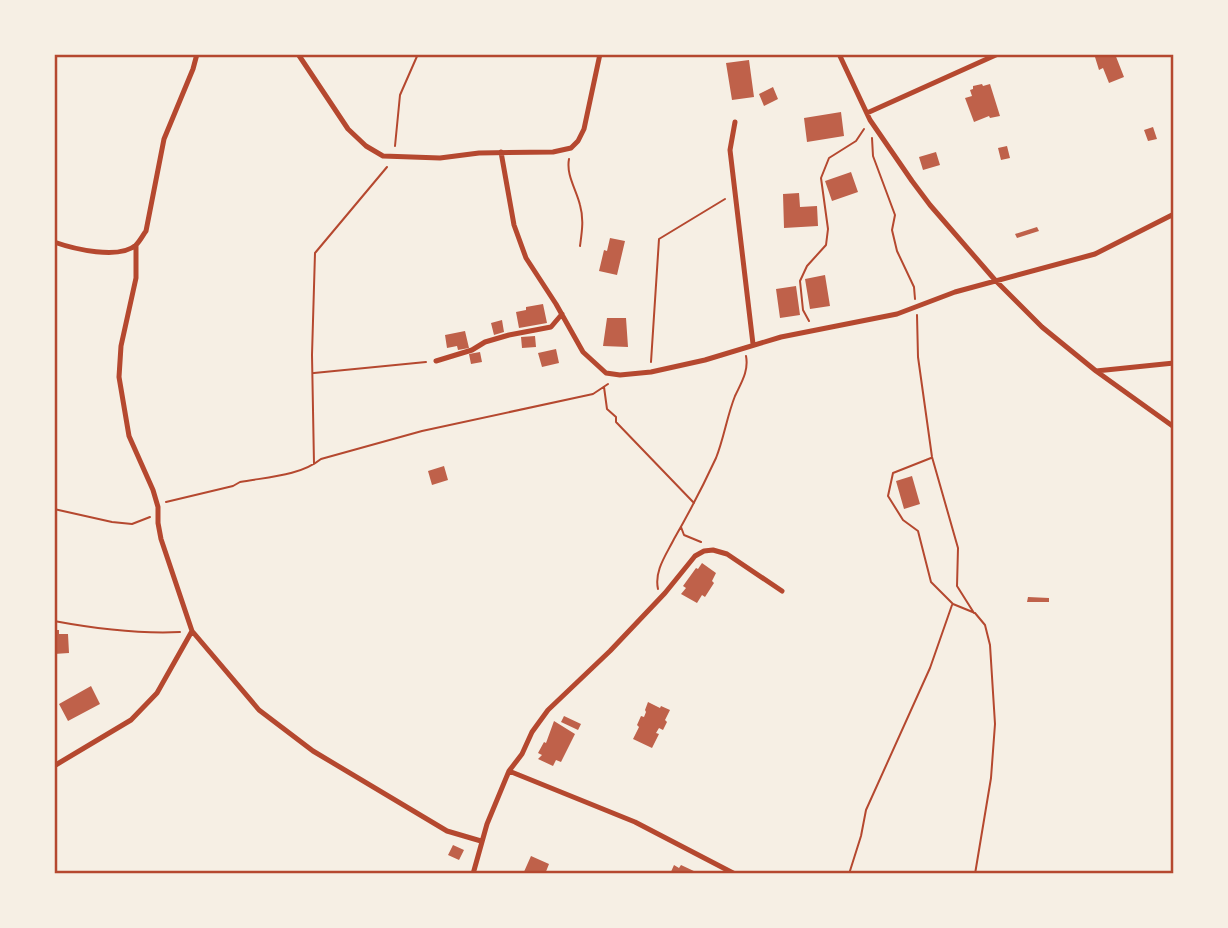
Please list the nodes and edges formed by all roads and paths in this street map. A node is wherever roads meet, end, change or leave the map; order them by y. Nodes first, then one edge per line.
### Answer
1 (197, 54) edge
2 (298, 54) edge
3 (418, 54) edge
4 (600, 54) edge
5 (839, 54) edge
6 (998, 54) edge
7 (867, 113) junction
8 (870, 120) junction
9 (735, 122) dead end
10 (571, 148) junction
11 (501, 152) junction
12 (394, 157) junction
13 (735, 192) junction
14 (1174, 214) edge
15 (54, 242) edge
16 (136, 245) junction
17 (580, 246) dead end
18 (995, 280) junction
19 (917, 308) junction
20 (562, 314) junction
21 (815, 331) junction
22 (753, 344) junction
23 (745, 347) junction
24 (436, 360) joint
25 (1174, 363) edge
26 (1096, 371) junction
27 (650, 372) junction
28 (313, 373) junction
29 (606, 373) junction
30 (620, 375) junction
31 (604, 387) junction
32 (1174, 427) edge
33 (932, 457) junction
34 (314, 465) junction
35 (694, 503) junction
36 (158, 507) junction
37 (54, 509) edge
38 (158, 514) junction
39 (681, 526) junction
40 (713, 550) junction
41 (657, 589) dead end
42 (782, 591) dead end
43 (953, 604) junction
44 (974, 612) junction
45 (54, 621) edge
46 (192, 631) junction
47 (54, 766) edge
48 (509, 771) junction
49 (481, 841) junction
50 (473, 874) edge
51 (735, 874) edge
52 (849, 874) edge
53 (975, 874) edge

1 - 16 street
2 - 12 street
3 - 12 path
4 - 10 street
5 - 7 street
6 - 7 street
7 - 8 street
8 - 18 street
8 - 19 path
8 - 21 path
9 - 13 street
10 - 11 street
10 - 17 path
11 - 12 street
11 - 20 street
12 - 28 path
13 - 22 street
13 - 27 path
14 - 18 street
15 - 16 street
16 - 36 street
18 - 19 street
18 - 26 street
19 - 21 street
19 - 33 path
20 - 24 street
20 - 29 street
21 - 22 street
22 - 23 street
23 - 27 street
23 - 35 path
24 - 28 path
25 - 26 street
26 - 32 street
27 - 30 street
28 - 34 path
29 - 30 street
29 - 31 path
30 - 31 path
31 - 34 path
31 - 35 path
33 - 43 path
33 - 44 path
34 - 36 path
35 - 39 path
36 - 38 street
37 - 38 path
38 - 46 street
39 - 40 path
39 - 41 path
40 - 42 street
40 - 48 street
43 - 44 path
43 - 52 path
44 - 53 path
45 - 46 path
46 - 47 street
46 - 49 street
48 - 49 street
48 - 51 street
49 - 50 street

